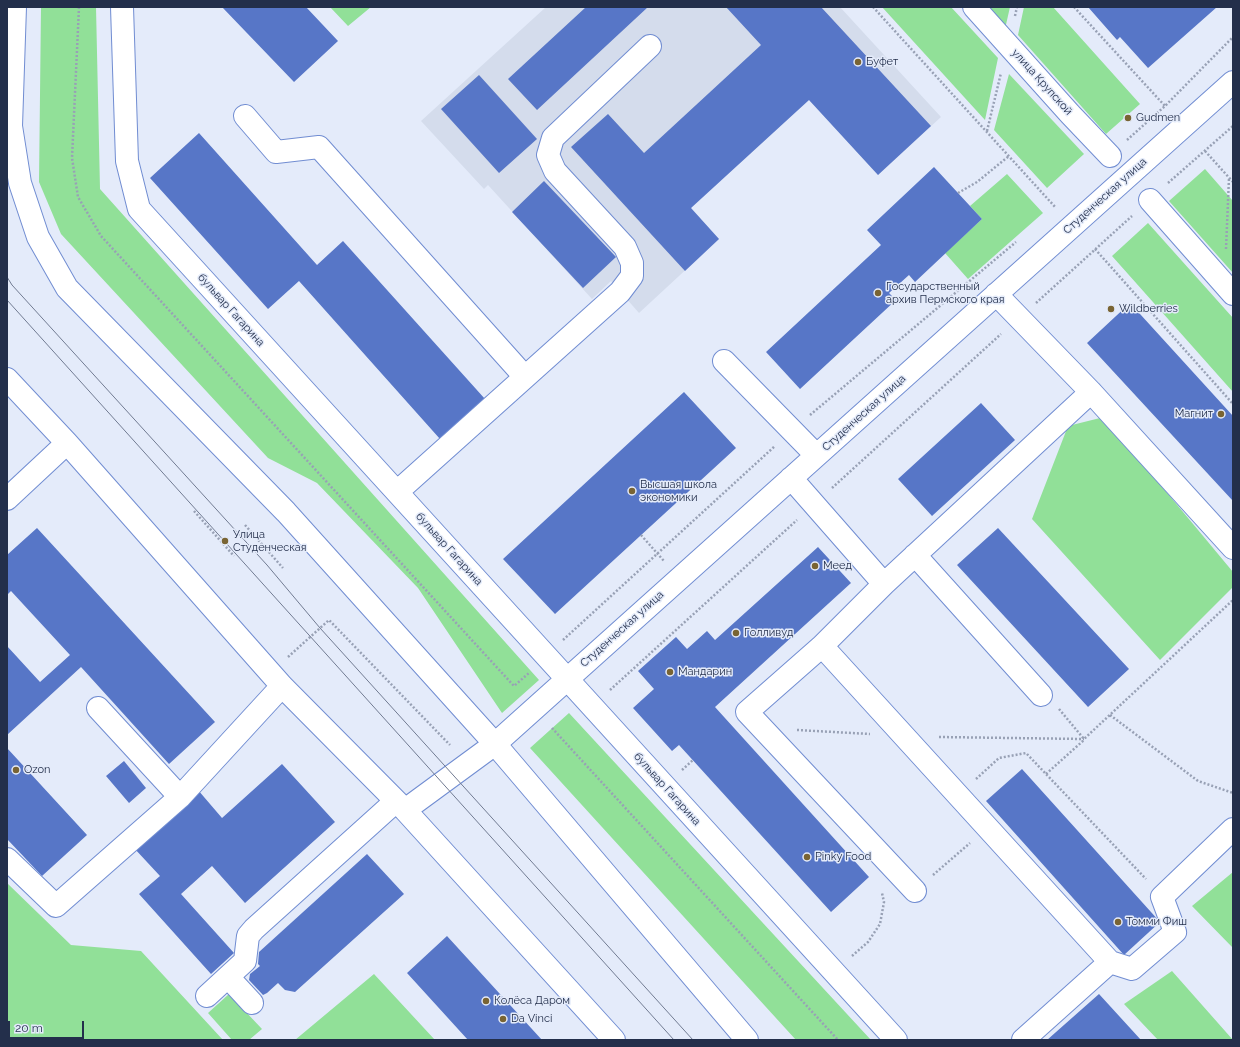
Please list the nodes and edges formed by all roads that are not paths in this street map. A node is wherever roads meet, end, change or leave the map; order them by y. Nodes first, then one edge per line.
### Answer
1 (15, 7) edge
2 (122, 7) edge
3 (974, 7) edge
4 (650, 46) dead end
5 (10, 71) edge
6 (1233, 82) edge
7 (245, 116) dead end
8 (1110, 156) dead end
9 (1150, 200) dead end
10 (1229, 289) edge
11 (996, 294) junction
12 (724, 362) dead end
13 (525, 377) junction
14 (7, 379) edge
15 (1091, 392) junction
16 (67, 443) junction
17 (816, 455) junction
18 (791, 478) junction
19 (397, 492) junction
20 (7, 499) edge
21 (1233, 548) edge
22 (916, 555) junction
23 (884, 584) junction
24 (822, 646) junction
25 (277, 679) junction
26 (567, 679) junction
27 (1041, 695) road end
28 (98, 708) dead end
29 (495, 744) junction
30 (180, 797) junction
31 (401, 806) junction
32 (1233, 829) edge
33 (7, 859) edge
34 (915, 891) road end
35 (1110, 962) junction
36 (228, 977) junction
37 (207, 996) dead end
38 (252, 1003) dead end
39 (614, 1040) edge
40 (747, 1040) edge
41 (896, 1040) edge
42 (1023, 1040) edge

1 - 5 street
2 - 19 street, бульвар Гагарина
3 - 8 street, улица Крупской
4 - 13 street
5 - 29 street
6 - 11 street, Студенческая улица
7 - 13 street
9 - 10 street
11 - 15 street
11 - 17 street, Студенческая улица
12 - 17 street
13 - 19 street
14 - 16 street
15 - 21 street
15 - 22 street
16 - 20 street
16 - 25 street
17 - 18 street, Студенческая улица
18 - 23 street
18 - 26 street, Студенческая улица
19 - 26 street, бульвар Гагарина
22 - 23 street
22 - 27 street
23 - 24 street
24 - 34 street
24 - 35 street
25 - 30 street
25 - 31 street
26 - 29 street, Студенческая улица
26 - 41 street, бульвар Гагарина
28 - 30 street
29 - 31 street, Студенческая улица
29 - 40 street
30 - 33 street
31 - 36 street, Студенческая улица
31 - 39 street
32 - 35 street
35 - 42 street
36 - 37 street, Студенческая улица
36 - 38 street

